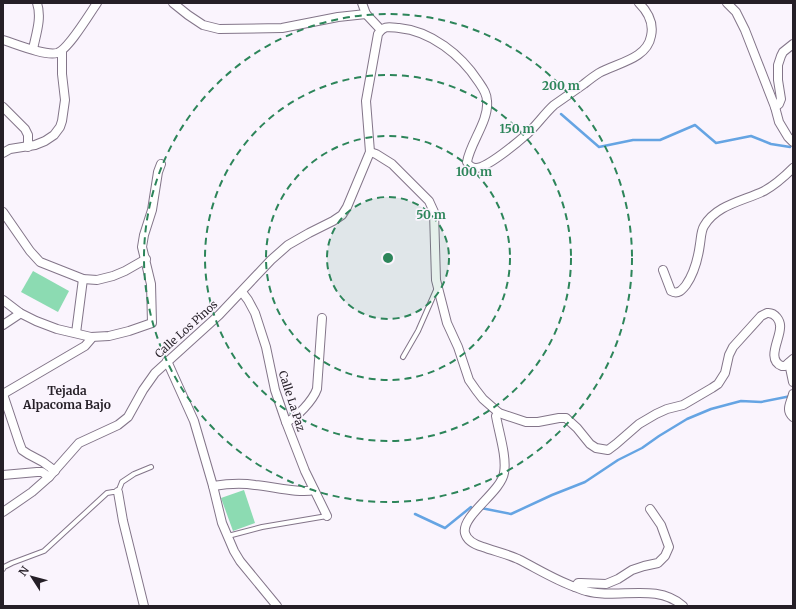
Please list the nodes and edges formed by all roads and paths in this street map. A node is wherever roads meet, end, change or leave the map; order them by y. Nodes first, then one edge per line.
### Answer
1 (36, 3) edge
2 (97, 3) edge
3 (173, 3) edge
4 (362, 3) edge
5 (639, 3) edge
6 (726, 3) edge
7 (366, 14) junction
8 (381, 30) junction
9 (3, 40) edge
10 (793, 44) edge
11 (33, 49) junction
12 (62, 51) junction
13 (3, 107) edge
14 (775, 107) junction
15 (793, 142) edge
16 (28, 147) junction
17 (370, 152) junction
18 (3, 153) edge
19 (161, 164) dead end
20 (793, 168) edge
21 (3, 212) edge
22 (146, 259) junction
23 (663, 270) dead end
24 (83, 279) junction
25 (439, 288) junction
26 (242, 292) junction
27 (3, 300) edge
28 (20, 313) junction
29 (322, 318) dead end
30 (3, 325) edge
31 (76, 333) junction
32 (91, 337) junction
33 (403, 357) dead end
34 (167, 361) junction
35 (791, 361) edge
36 (793, 382) edge
37 (3, 394) edge
38 (793, 394) edge
39 (498, 413) junction
40 (793, 417) edge
41 (286, 422) junction
42 (151, 467) dead end
43 (55, 471) junction
44 (3, 475) edge
45 (49, 477) junction
46 (214, 486) junction
47 (314, 490) junction
48 (118, 492) junction
49 (650, 509) dead end
50 (3, 512) edge
51 (327, 516) joint
52 (228, 536) junction
53 (3, 569) edge
54 (575, 587) junction
55 (144, 606) edge
56 (277, 606) edge
57 (682, 606) edge

1 - 11 street
2 - 12 street
3 - 7 street
4 - 7 street
5 - 8 street
6 - 14 street
7 - 8 street
8 - 17 street
9 - 11 street
10 - 14 street
11 - 12 street
12 - 16 street
13 - 16 street
14 - 15 street
16 - 18 street
17 - 25 street
17 - 26 street, Calle Los Pinos
19 - 22 street
20 - 23 street
21 - 24 street
22 - 24 street
22 - 32 street
24 - 31 street
25 - 33 lane
25 - 39 street
26 - 34 street, Calle Los Pinos
26 - 41 street, Calle La Paz
27 - 28 street
28 - 30 street
28 - 31 street
29 - 41 street
31 - 32 street
32 - 37 street
34 - 43 street, Calle Los Pinos
34 - 46 street
35 - 36 street
35 - 39 street
37 - 43 street
38 - 40 street
39 - 54 street
41 - 47 street, Calle La Paz
42 - 48 lane
43 - 45 street, Calle Los Pinos
44 - 45 street
45 - 50 street, Calle Los Pinos
46 - 47 street
46 - 52 street
47 - 51 street, Calle La Paz
48 - 53 lane
48 - 55 street
49 - 54 street
51 - 52 lane
52 - 56 street
54 - 57 street

